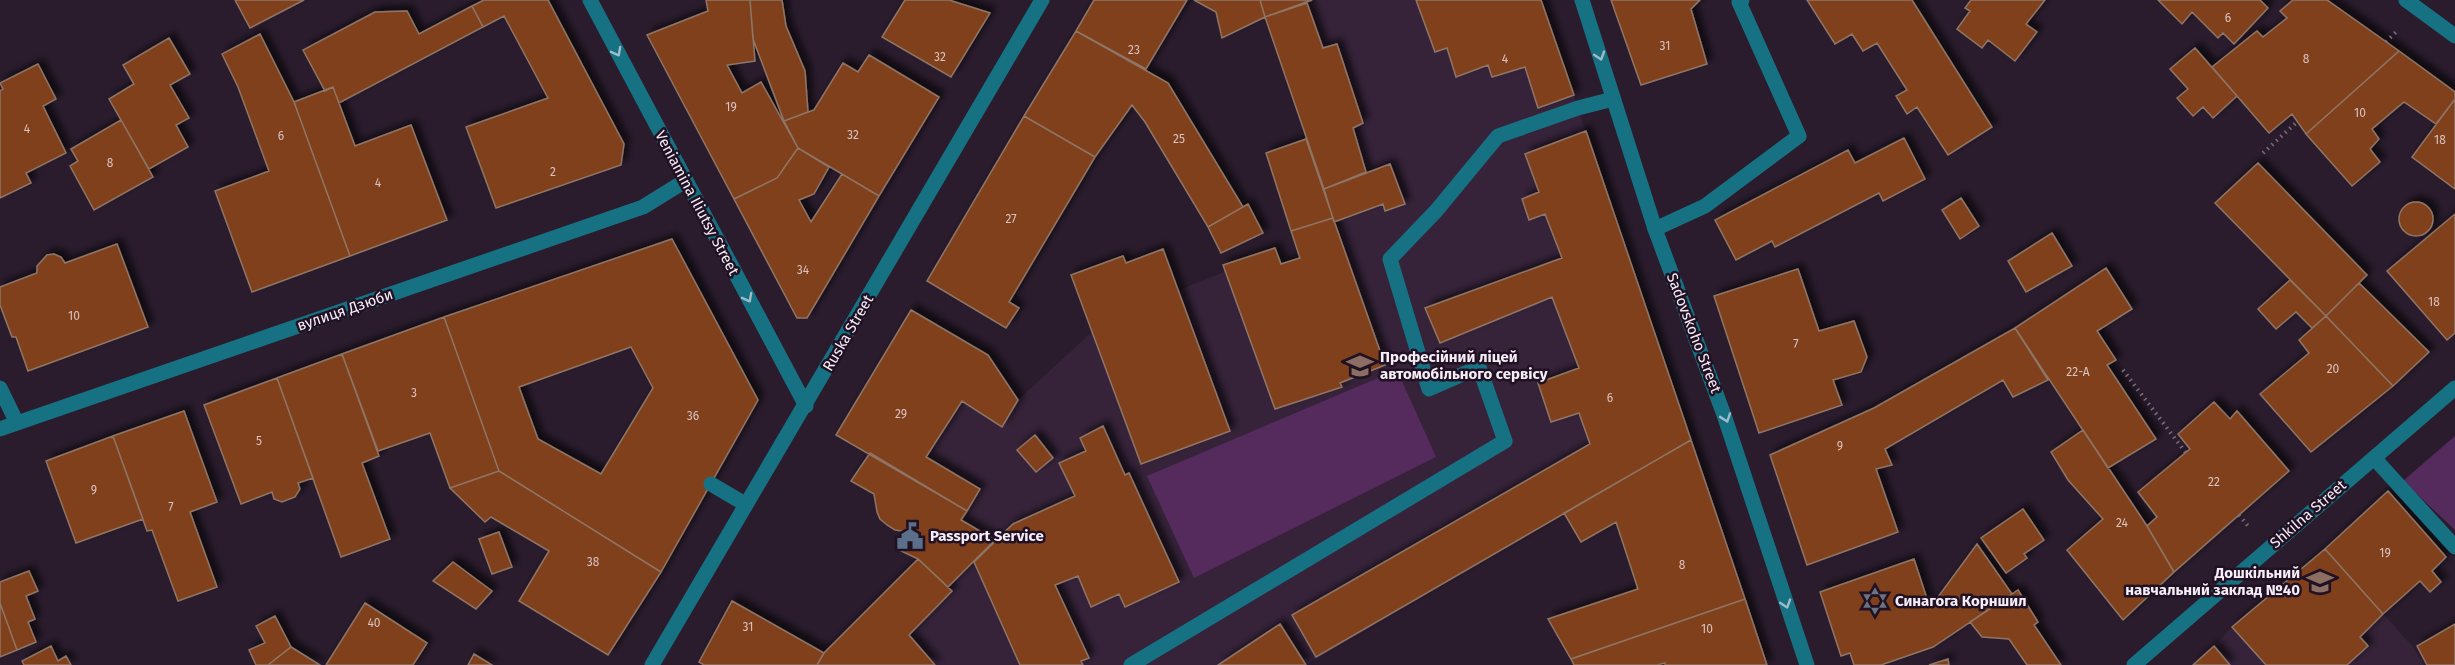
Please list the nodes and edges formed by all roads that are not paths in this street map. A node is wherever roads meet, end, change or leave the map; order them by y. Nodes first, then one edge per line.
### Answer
1 (590, 0) edge
2 (1042, 0) edge
3 (1582, 0) edge
4 (1742, 0) edge
5 (2406, 0) edge
6 (2455, 36) edge
7 (1613, 99) junction
8 (685, 181) junction
9 (1655, 229) junction
10 (0, 388) edge
11 (2455, 388) edge
12 (806, 406) junction
13 (17, 423) junction
14 (0, 429) edge
15 (2374, 458) junction
16 (711, 484) dead end
17 (745, 504) junction
18 (2455, 547) edge
19 (652, 665) edge
20 (1131, 665) edge
21 (1807, 665) edge
22 (2134, 665) edge

1 -> 8 street, Veniamina Iliutsy Street
2 - 12 street, Ruska Street
3 -> 7 street, Sadovskoho Street
4 - 9 street
5 - 6 street
7 - 9 street, Sadovskoho Street
7 - 20 street
8 -> 12 street, Veniamina Iliutsy Street
8 - 13 street, вулиця Дзюби
9 -> 21 street, Sadovskoho Street
10 - 13 street
11 - 15 street, Shkilna Street
12 - 17 street, Ruska Street
13 - 14 street, вулиця Дзюби
15 - 18 street
15 - 22 street, Shkilna Street
16 - 17 street
17 - 19 street, Ruska Street

